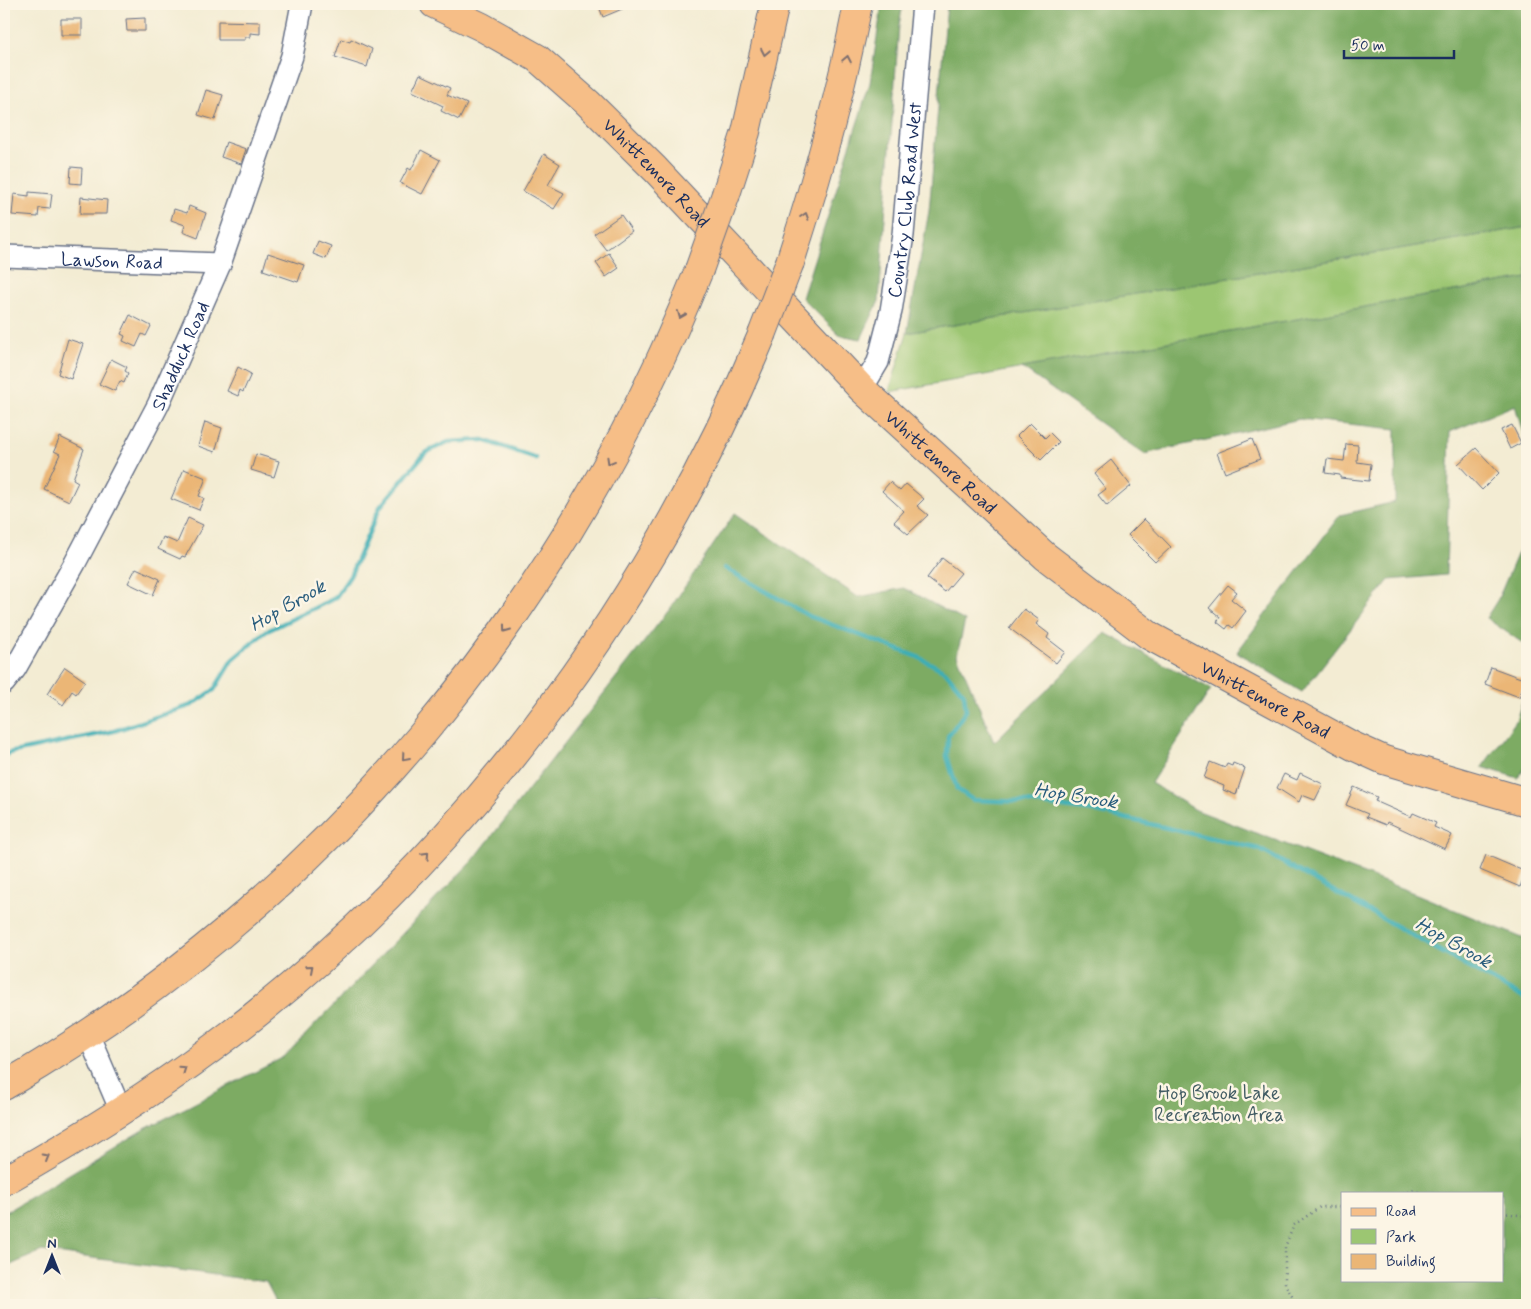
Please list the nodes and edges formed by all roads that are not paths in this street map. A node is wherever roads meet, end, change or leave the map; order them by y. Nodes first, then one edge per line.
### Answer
1 (302, 4) edge
2 (434, 4) edge
3 (775, 4) edge
4 (858, 4) edge
5 (923, 4) edge
6 (4, 256) edge
7 (220, 264) junction
8 (862, 389) junction
9 (4, 683) edge
10 (1527, 802) edge
11 (88, 1034) junction
12 (4, 1086) edge
13 (121, 1111) junction
14 (4, 1181) edge

1 - 7 street, Shadduck Road
2 - 8 main road, Whittemore Road
3 -> 11 main road, bridge
13 -> 4 main road, bridge
5 - 8 street, Country Club Road West
6 - 7 street, Lawson Road
7 - 9 street, Shadduck Road
8 - 10 main road, Whittemore Road
11 - 12 main road
11 - 13 street
14 -> 13 main road

